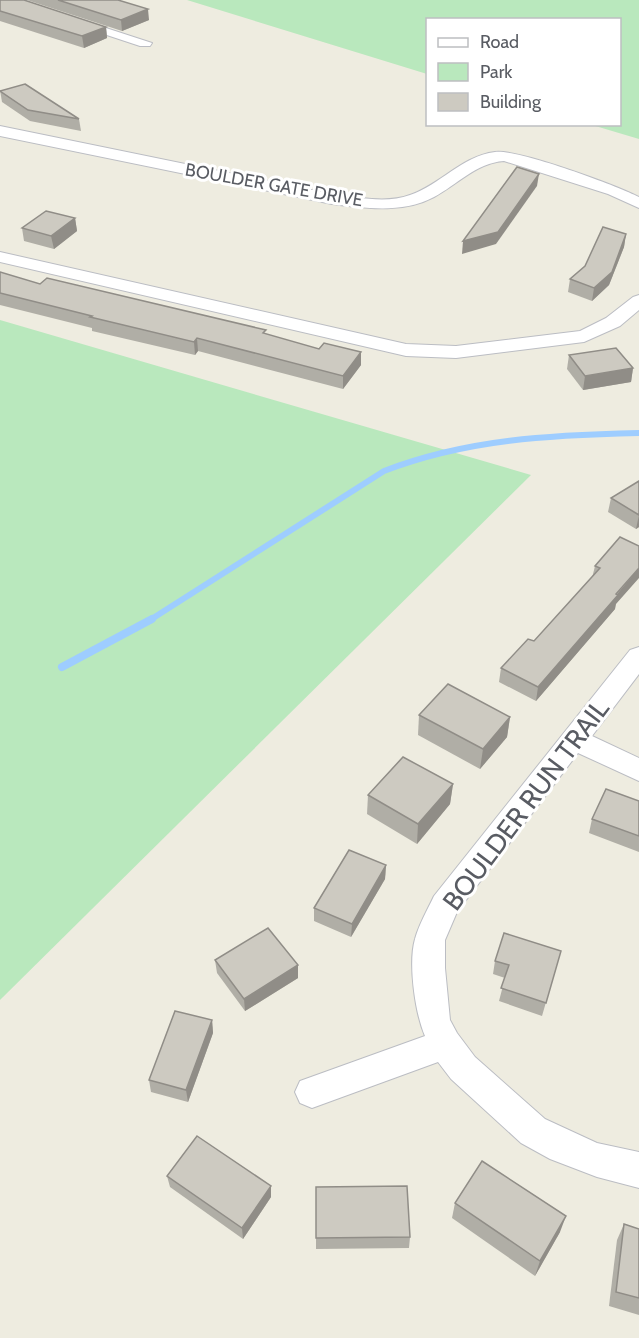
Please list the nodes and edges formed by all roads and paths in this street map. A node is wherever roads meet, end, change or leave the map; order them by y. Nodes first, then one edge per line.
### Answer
1 (7, 0) edge
2 (145, 43) dead end
3 (0, 131) edge
4 (413, 200) junction
5 (639, 203) edge
6 (426, 218) dead end
7 (0, 257) edge
8 (639, 301) edge
9 (639, 656) edge
10 (575, 740) junction
11 (639, 770) edge
12 (445, 1044) junction
13 (312, 1092) dead end
14 (639, 1170) edge

1 - 2 street
3 - 4 street, BOULDER GATE DRIVE
4 - 5 street, BOULDER GATE DRIVE
4 - 6 street
7 - 8 street
9 - 10 street, BOULDER RUN TRAIL
10 - 11 street
10 - 12 street, BOULDER RUN TRAIL
12 - 13 street
12 - 14 street, BOULDER RUN TRAIL

